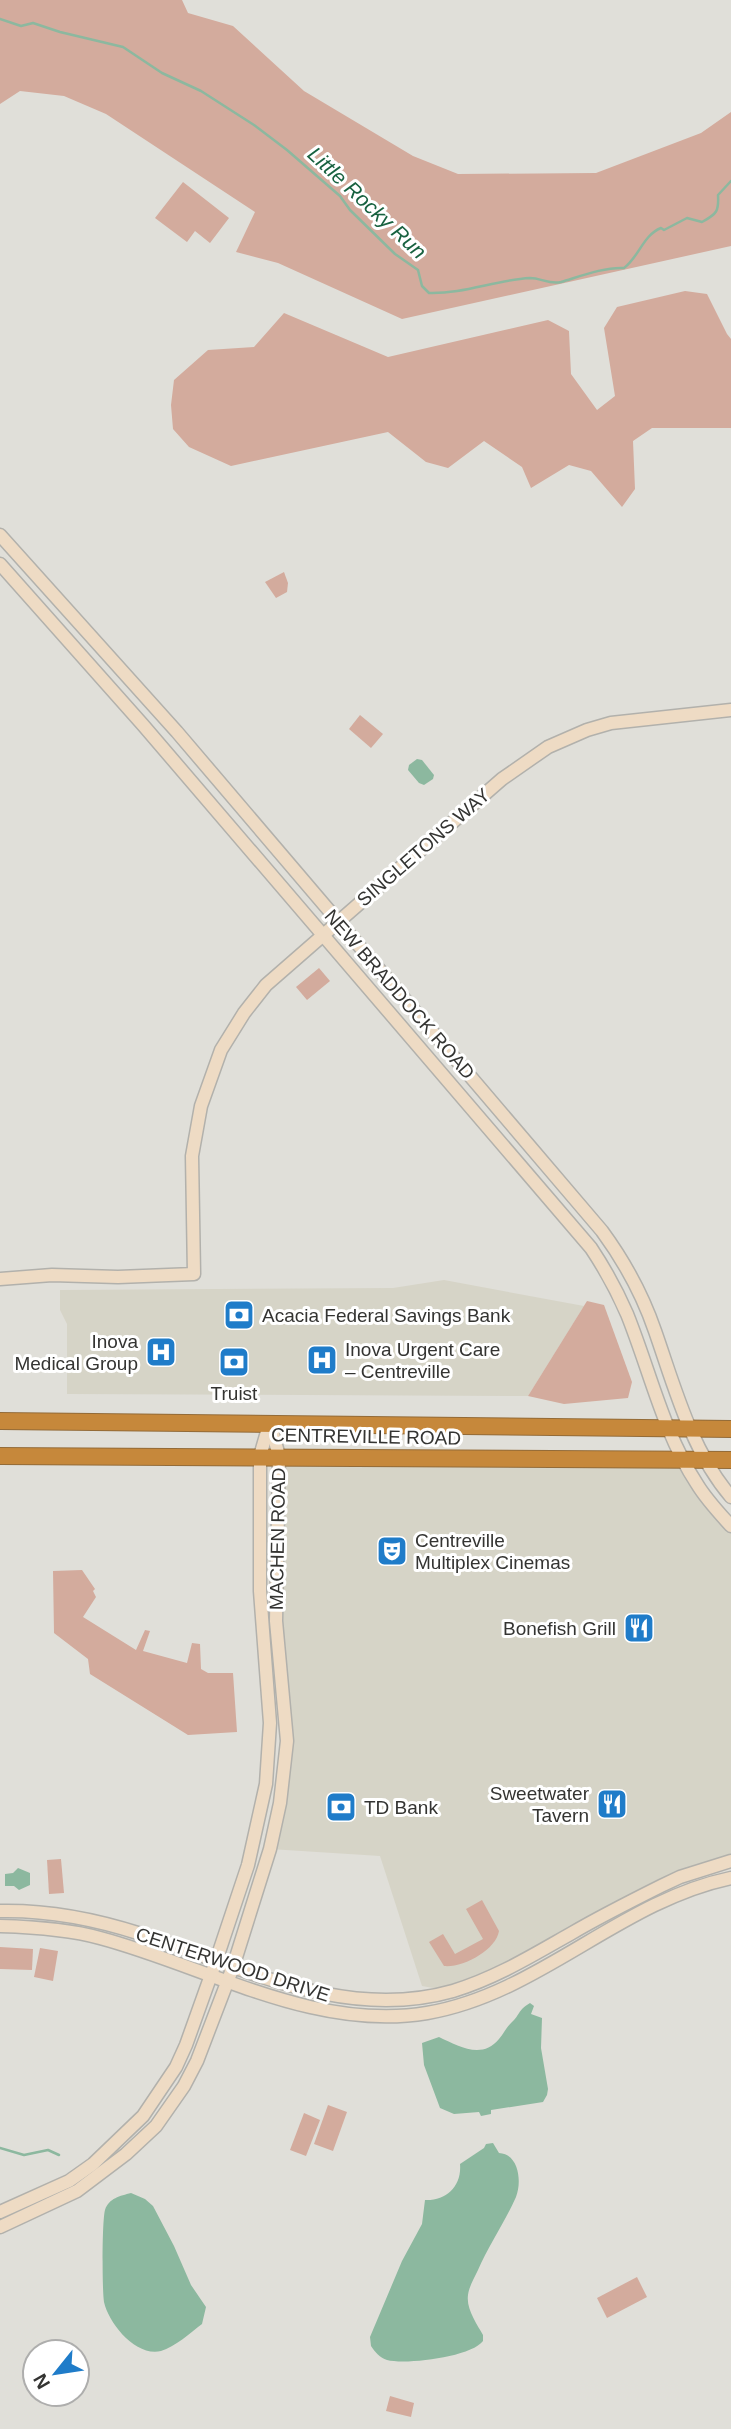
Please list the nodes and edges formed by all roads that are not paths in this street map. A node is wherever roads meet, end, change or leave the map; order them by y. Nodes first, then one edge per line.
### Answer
1 (0, 535) edge
2 (0, 564) edge
3 (731, 710) edge
4 (338, 922) junction
5 (322, 934) junction
6 (0, 1279) edge
7 (0, 1421) edge
8 (270, 1423) junction
9 (669, 1429) junction
10 (690, 1429) junction
11 (731, 1429) edge
12 (0, 1456) edge
13 (260, 1456) junction
14 (279, 1456) junction
15 (684, 1459) junction
16 (706, 1460) junction
17 (731, 1460) edge
18 (731, 1497) edge
19 (731, 1526) edge
20 (731, 1861) edge
21 (731, 1878) edge
22 (0, 1910) edge
23 (0, 1926) edge
24 (216, 1961) junction
25 (233, 1967) junction
26 (211, 1974) junction
27 (227, 1980) junction
28 (0, 2212) edge
29 (0, 2227) edge

1 - 4 street, NEW BRADDOCK ROAD
2 - 5 street, NEW BRADDOCK ROAD
3 - 4 street, SINGLETONS WAY
4 - 5 street, SINGLETONS WAY
4 - 10 street, NEW BRADDOCK ROAD
5 - 6 street, SINGLETONS WAY
5 - 9 street, NEW BRADDOCK ROAD
7 - 8 highway, CENTREVILLE ROAD
8 - 9 highway, CENTREVILLE ROAD
8 - 13 street, MACHEN ROAD
8 - 14 street, MACHEN ROAD
9 - 10 highway, CENTREVILLE ROAD
9 - 15 street, NEW BRADDOCK ROAD
10 - 11 highway, CENTREVILLE ROAD
10 - 16 street, NEW BRADDOCK ROAD
12 - 13 highway, CENTREVILLE ROAD
13 - 14 highway, CENTREVILLE ROAD
13 - 24 street, MACHEN ROAD
14 - 15 highway, CENTREVILLE ROAD
14 - 25 street, MACHEN ROAD
15 - 16 highway, CENTREVILLE ROAD
15 - 19 street, NEW BRADDOCK ROAD
16 - 17 highway, CENTREVILLE ROAD
16 - 18 street, NEW BRADDOCK ROAD
20 - 25 street, CENTERWOOD DRIVE
21 - 27 street, CENTERWOOD DRIVE
22 - 24 street, CENTERWOOD DRIVE
23 - 26 street, CENTERWOOD DRIVE
24 - 25 street, CENTERWOOD DRIVE
24 - 26 street, MACHEN ROAD
25 - 27 street, MACHEN ROAD
26 - 27 street, CENTERWOOD DRIVE
26 - 28 street, MACHEN ROAD
27 - 29 street, MACHEN ROAD

